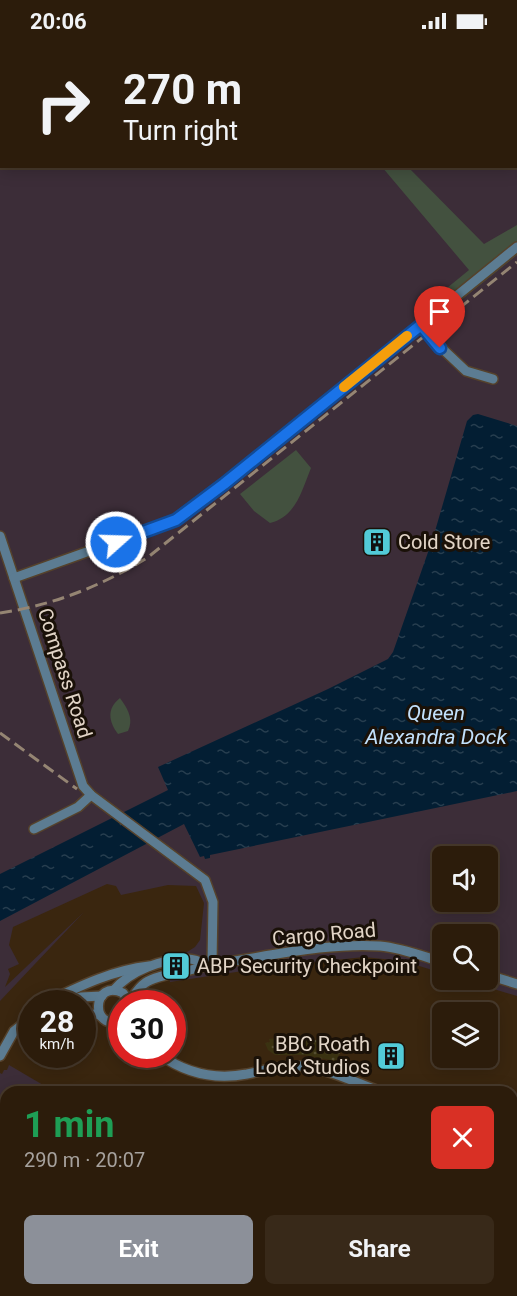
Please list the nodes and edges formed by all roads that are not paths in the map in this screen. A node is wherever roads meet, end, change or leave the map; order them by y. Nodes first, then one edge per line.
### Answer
1 (517, 247) edge
2 (421, 325) junction
3 (493, 379) dead end
4 (0, 536) edge
5 (14, 578) junction
6 (91, 795) junction
7 (34, 829) dead end
8 (432, 959) edge
9 (210, 964) junction
10 (149, 966) junction
11 (498, 978) edge
12 (517, 984) edge
13 (74, 990) edge
14 (114, 990) edge
15 (140, 990) edge
16 (108, 993) edge
17 (96, 996) edge
18 (102, 996) junction
19 (96, 1015) edge
20 (100, 1015) junction
21 (108, 1020) edge
22 (18, 1028) edge
23 (0, 1056) edge
24 (185, 1068) edge
25 (366, 1086) edge

1 - 2 street
2 - 3 street
2 - 5 street
4 - 5 street, Compass Road
5 - 6 street, Compass Road
6 - 7 street
6 - 9 street, Compass Road
8 - 9 street, Cargo Road
9 - 10 street
9 - 15 street
10 - 13 street
10 - 14 street
11 - 12 street
16 - 18 street
17 - 18 street
18 - 20 street
19 - 20 street
20 - 21 street
22 - 23 street
24 - 25 street

